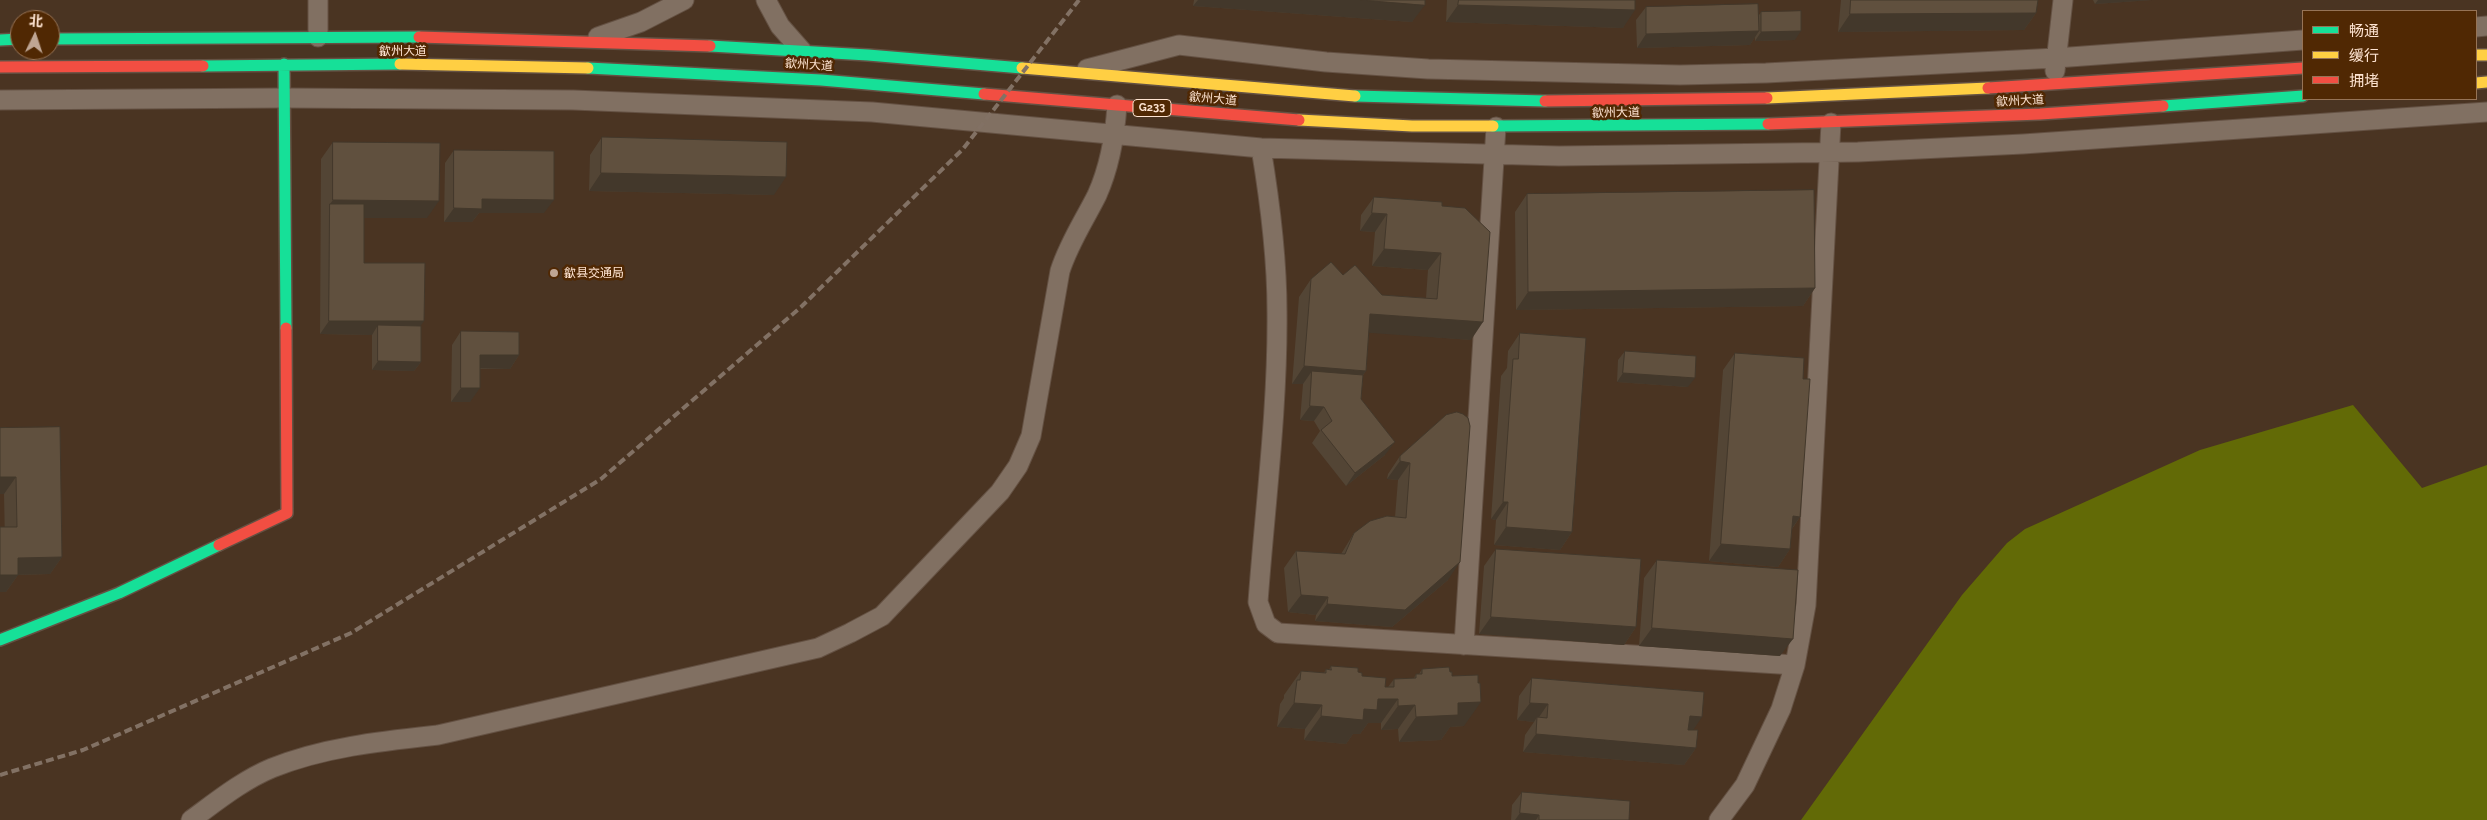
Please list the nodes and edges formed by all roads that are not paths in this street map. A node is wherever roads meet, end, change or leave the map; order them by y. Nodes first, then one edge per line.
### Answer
1 (318, 0) edge
2 (684, 0) edge
3 (766, 0) edge
4 (2063, 0) edge
5 (318, 37) junction
6 (60, 39) edge
7 (591, 40) junction
8 (2302, 40) edge
9 (802, 51) junction
10 (2056, 58) junction
11 (284, 64) junction
12 (0, 67) edge
13 (2302, 68) edge
14 (1070, 73) junction
15 (2053, 86) junction
16 (2302, 96) edge
17 (284, 98) junction
18 (0, 100) edge
19 (1117, 105) junction
20 (2487, 112) edge
21 (1831, 122) junction
22 (1496, 127) junction
23 (1114, 134) junction
24 (1261, 148) junction
25 (1829, 152) junction
26 (1494, 155) junction
27 (0, 640) edge
28 (1464, 645) junction
29 (1795, 665) junction
30 (192, 820) edge
31 (1719, 820) edge

1 - 5 street
2 - 7 street
3 - 9 street
4 - 10 street
5 - 6 main road, 歙州大道 / G233
5 - 7 main road, 歙州大道 / G233
7 - 9 main road, 歙州大道 / G233
8 - 10 street
9 - 14 main road, 歙州大道 / G233
10 - 14 street
10 - 15 street
11 - 12 main road, 歙州大道 / G233
11 - 17 main road
11 - 19 main road, 歙州大道 / G233
13 - 15 main road, 歙州大道 / G233
14 - 15 main road, 歙州大道 / G233
16 - 21 main road, 歙州大道 / G233
17 - 18 street
17 - 23 street
17 - 27 main road
19 - 22 main road, 歙州大道 / G233
19 - 23 street
20 - 25 street
21 - 22 main road, 歙州大道 / G233
21 - 25 street
22 - 26 street
23 - 24 street
23 - 30 street
24 - 26 street
24 - 28 street
25 - 26 street
25 - 29 street
26 - 28 street
28 - 29 street
29 - 31 street

